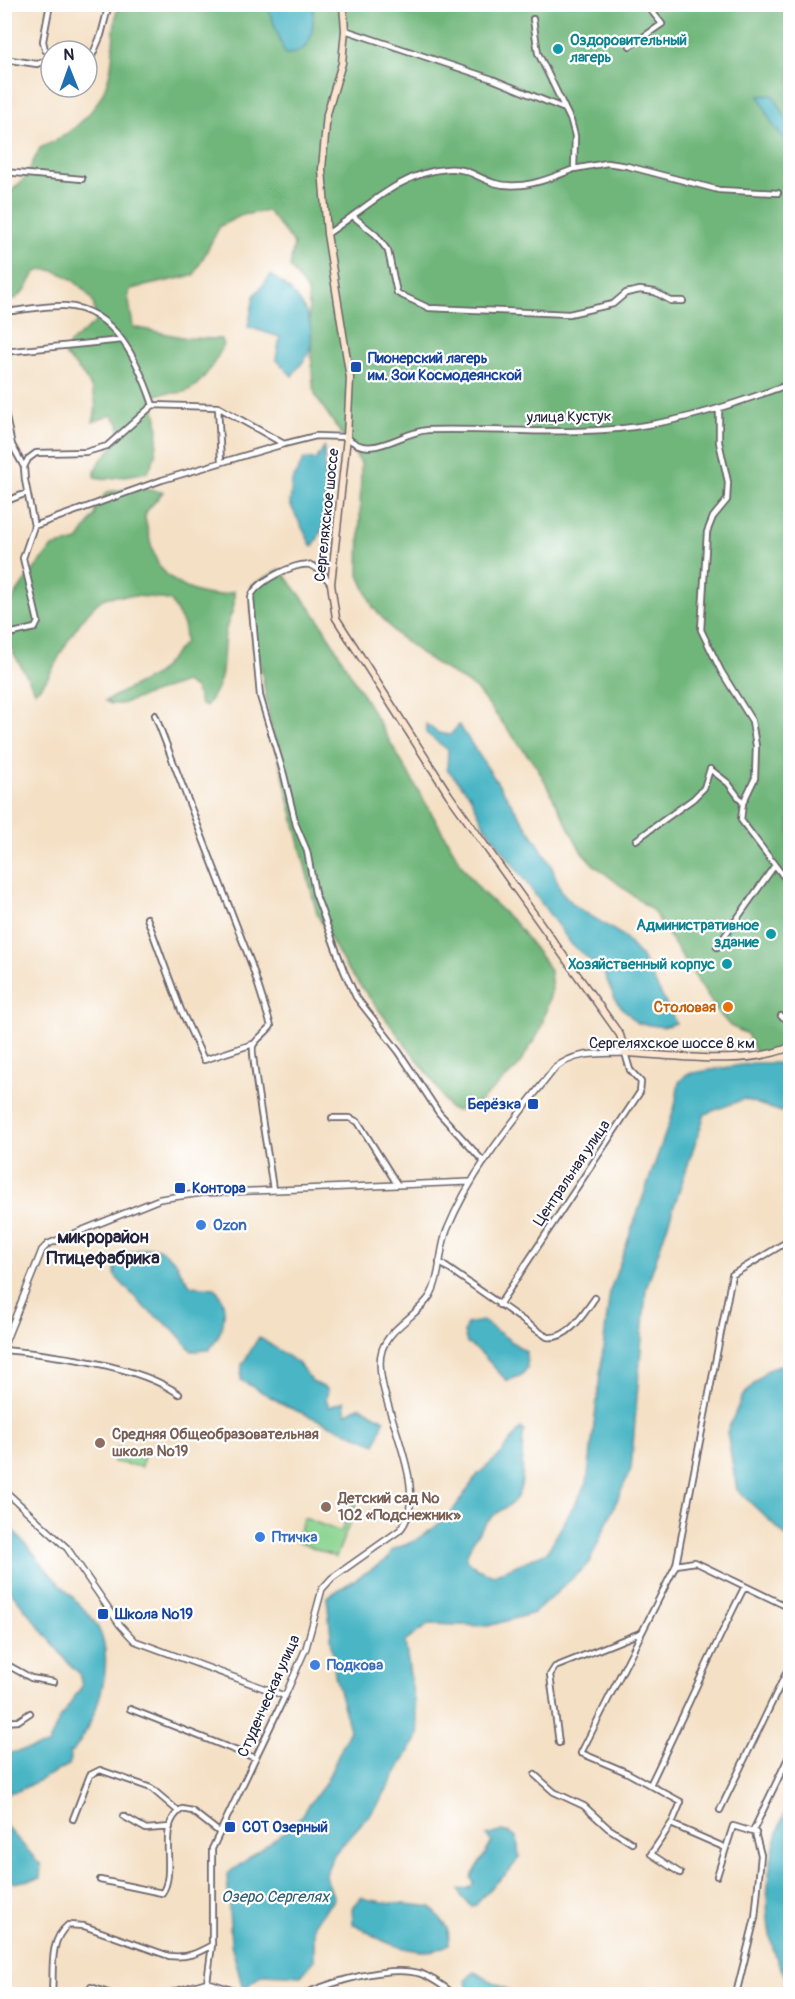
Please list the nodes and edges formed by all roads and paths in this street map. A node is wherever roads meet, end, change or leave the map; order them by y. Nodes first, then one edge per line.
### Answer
1 (50, 4) edge
2 (108, 4) edge
3 (343, 4) edge
4 (646, 4) edge
5 (533, 19) dead end
6 (345, 30) junction
7 (43, 39) edge
8 (99, 41) edge
9 (630, 46) dead end
10 (4, 59) edge
11 (39, 63) edge
12 (565, 110) junction
13 (574, 169) junction
14 (4, 172) edge
15 (82, 179) dead end
16 (778, 193) dead end
17 (354, 217) junction
18 (327, 234) junction
19 (683, 300) dead end
20 (4, 312) edge
21 (122, 340) junction
22 (4, 352) edge
23 (790, 384) edge
24 (153, 405) junction
25 (218, 407) junction
26 (4, 408) edge
27 (719, 410) junction
28 (347, 437) junction
29 (284, 444) junction
30 (221, 462) junction
31 (24, 467) junction
32 (27, 493) junction
33 (4, 502) edge
34 (34, 526) junction
35 (331, 584) junction
36 (4, 634) edge
37 (155, 715) dead end
38 (743, 803) junction
39 (636, 840) dead end
40 (775, 865) junction
41 (790, 885) edge
42 (147, 918) dead end
43 (717, 947) dead end
44 (781, 1016) dead end
45 (790, 1021) edge
46 (253, 1044) junction
47 (790, 1047) edge
48 (625, 1053) junction
49 (332, 1119) dead end
50 (484, 1162) junction
51 (469, 1182) junction
52 (397, 1184) junction
53 (273, 1190) junction
54 (790, 1240) edge
55 (438, 1262) junction
56 (595, 1298) dead end
57 (499, 1305) junction
58 (4, 1345) edge
59 (4, 1350) edge
60 (180, 1394) dead end
61 (4, 1490) edge
62 (676, 1565) junction
63 (745, 1586) junction
64 (790, 1608) edge
65 (640, 1633) junction
66 (4, 1663) edge
67 (790, 1665) edge
68 (54, 1682) dead end
69 (285, 1696) junction
70 (130, 1709) dead end
71 (30, 1713) dead end
72 (4, 1722) edge
73 (559, 1743) dead end
74 (790, 1754) edge
75 (255, 1758) junction
76 (535, 1775) dead end
77 (650, 1785) junction
78 (720, 1810) dead end
79 (178, 1811) junction
80 (123, 1816) dead end
81 (73, 1819) dead end
82 (672, 1824) junction
83 (170, 1827) junction
84 (219, 1832) junction
85 (756, 1833) junction
86 (632, 1843) dead end
87 (726, 1848) junction
88 (680, 1873) dead end
89 (717, 1876) dead end
90 (100, 1880) dead end
91 (212, 1945) junction
92 (207, 1982) junction
93 (91, 1987) dead end
94 (52, 1995) edge
95 (111, 1995) edge
96 (165, 1995) edge
97 (202, 1995) edge
98 (244, 1995) edge
99 (304, 1995) edge
100 (454, 1995) edge
101 (736, 1995) edge

1 - 7 street
2 - 8 street
3 - 6 main road, Сергеляхское шоссе
4 - 9 street
5 - 12 street
6 - 12 street
6 - 18 main road, Сергеляхское шоссе
10 - 11 street
12 - 13 street
13 - 16 street
13 - 17 street
14 - 15 street
17 - 18 street
17 - 19 street
18 - 28 main road, Сергеляхское шоссе
20 - 21 street
21 - 22 street
21 - 24 street
23 - 27 street, улица Кустук
24 - 25 street
24 - 31 street
25 - 29 street
25 - 30 street
26 - 31 street
27 - 28 street, улица Кустук
27 - 38 street
28 - 29 street, улица Кустук
28 - 35 main road, Сергеляхское шоссе
29 - 30 street, улица Кустук
30 - 34 street, улица Кустук
31 - 32 street
32 - 33 street
32 - 34 street
34 - 36 street
35 - 48 main road, Сергеляхское шоссе
35 - 50 street
37 - 46 street
38 - 39 street
38 - 40 street
40 - 41 street
40 - 43 street
42 - 46 street
44 - 45 street
46 - 53 street
47 - 48 main road, Сергеляхское шоссе 8 км
48 - 50 street, Сергеляхское шоссе 8 км
48 - 57 street, Центральная улица
49 - 52 street
50 - 51 street, Сергеляхское шоссе 8 км
51 - 52 street
51 - 55 street, Студенческая улица
52 - 53 street
53 - 58 street
54 - 62 street
55 - 57 street
55 - 69 street, Студенческая улица
56 - 57 street
59 - 60 street
61 - 69 street
62 - 63 street
62 - 65 street
63 - 64 street
63 - 77 street
65 - 73 street
65 - 77 street
66 - 68 street
67 - 78 street
69 - 75 street, Студенческая улица
70 - 75 street
71 - 72 street
74 - 85 street
75 - 84 street, Студенческая улица
76 - 86 street
77 - 82 street
79 - 81 street
79 - 83 street
79 - 84 street
80 - 83 street
82 - 87 street
82 - 88 street
83 - 90 street
84 - 91 street, Студенческая улица
85 - 87 street
85 - 101 street
87 - 89 street
91 - 92 street, Студенческая улица
91 - 94 street
92 - 96 street
92 - 97 street, Студенческая улица
92 - 98 street
93 - 95 street
99 - 100 street

